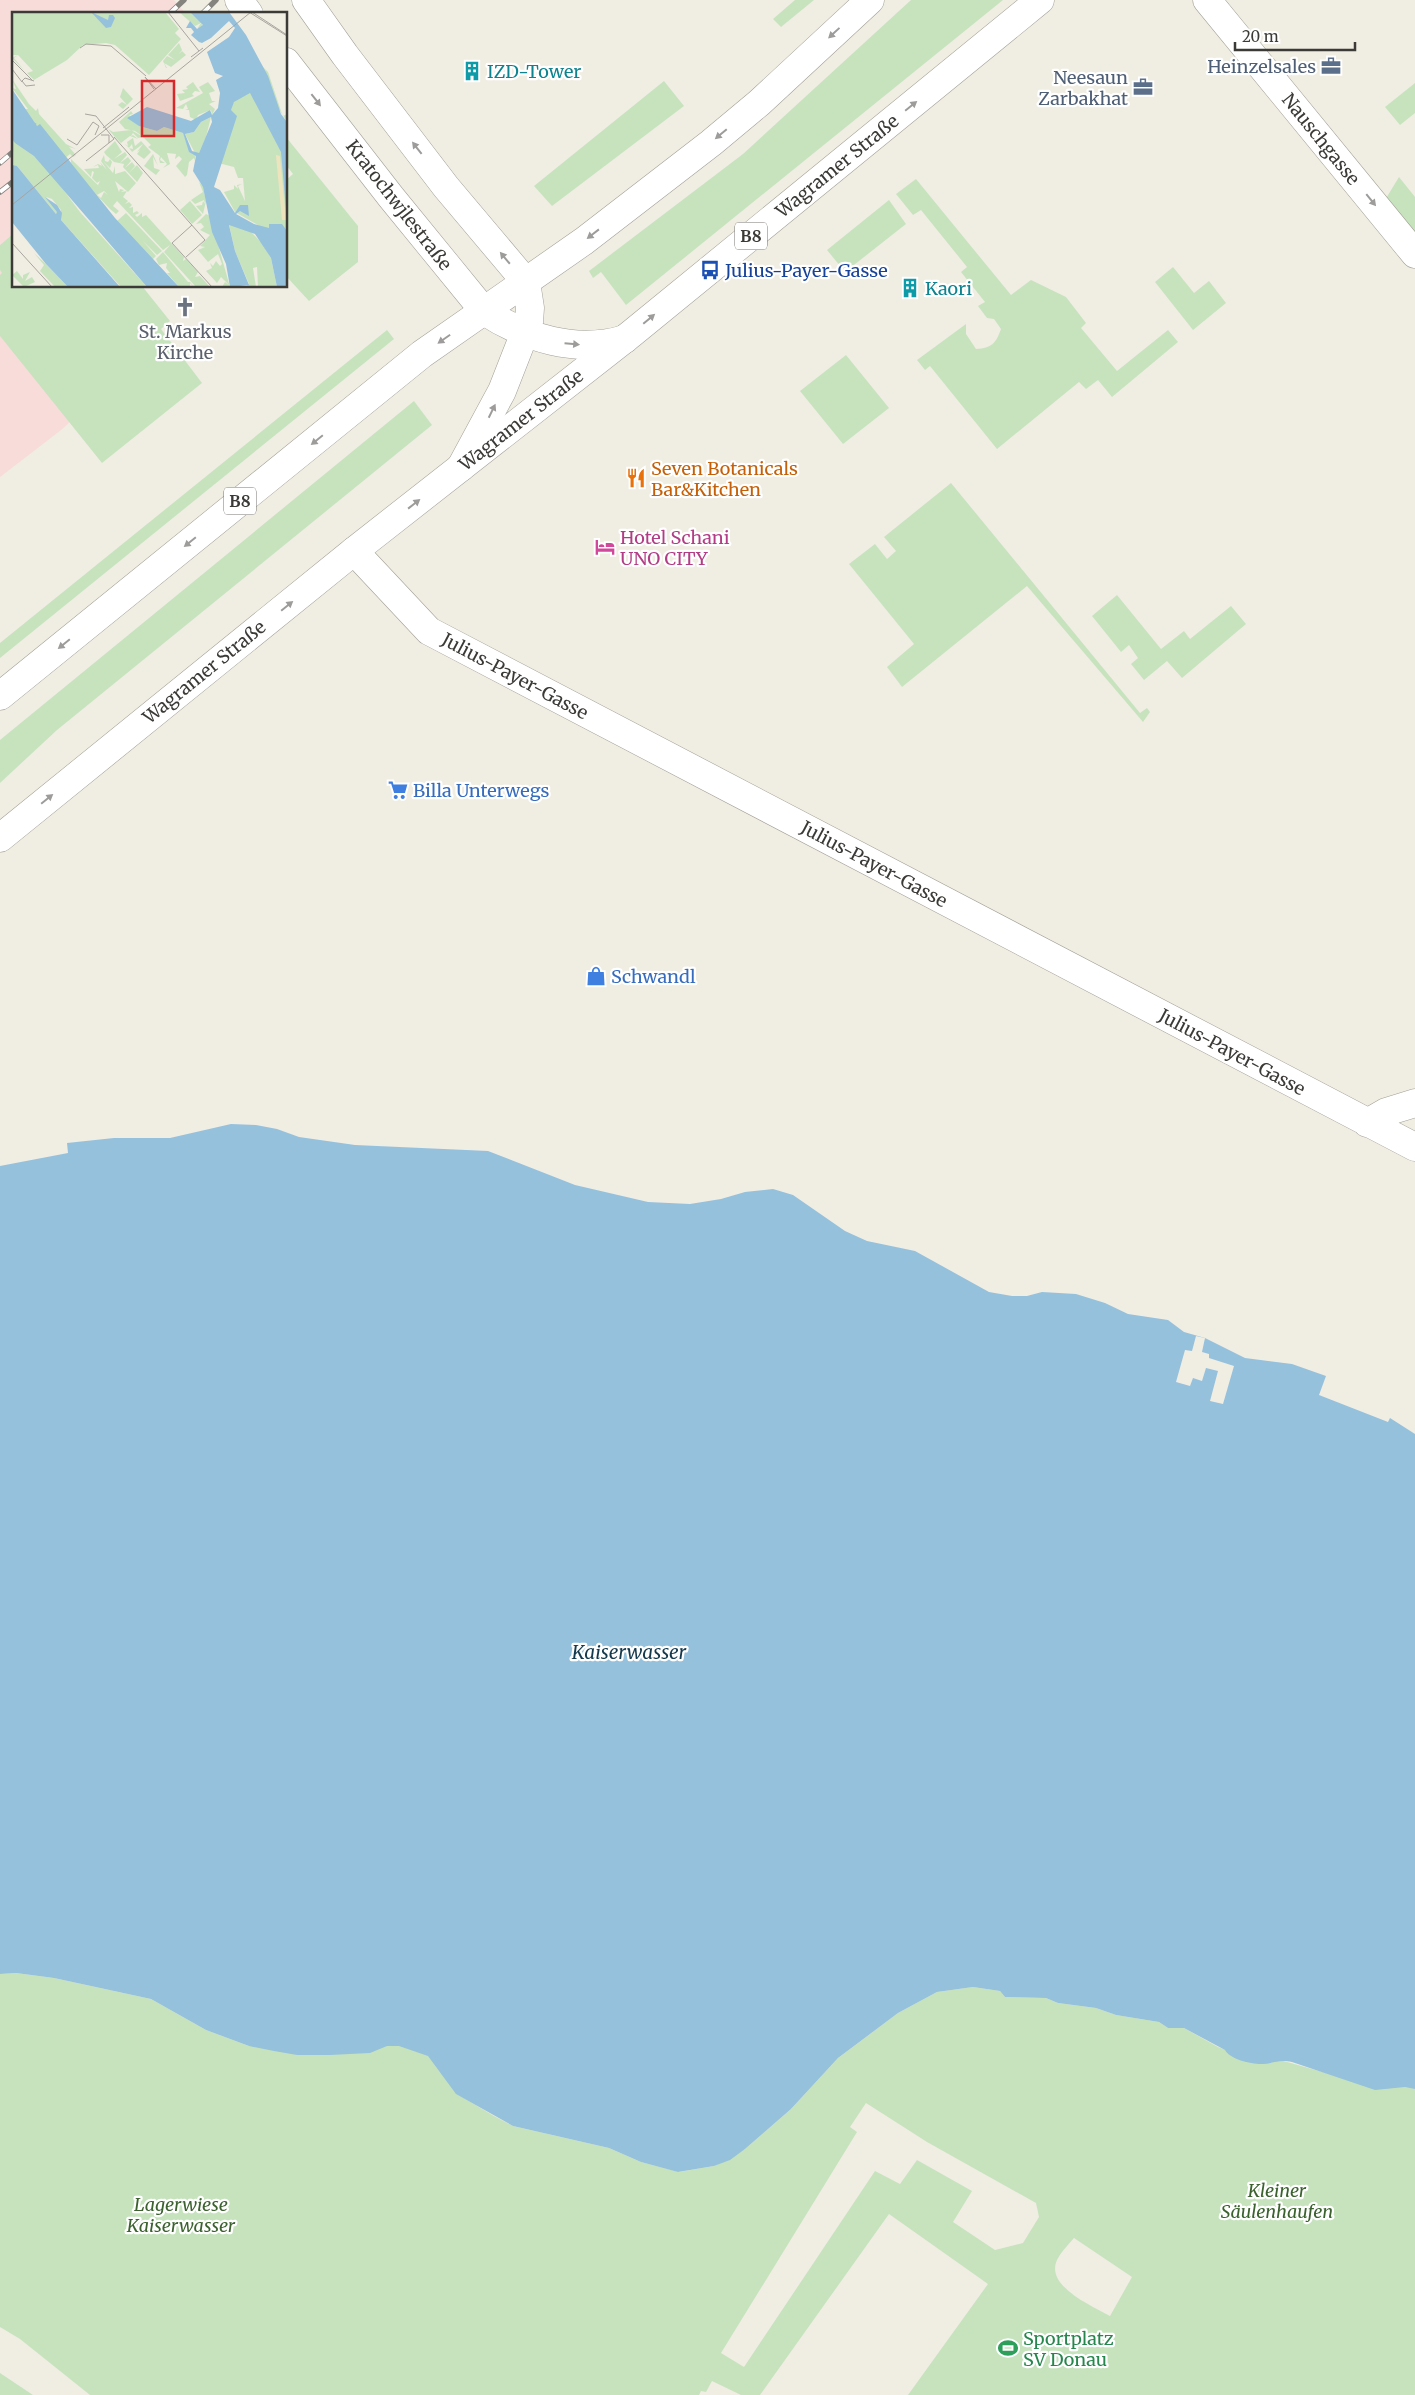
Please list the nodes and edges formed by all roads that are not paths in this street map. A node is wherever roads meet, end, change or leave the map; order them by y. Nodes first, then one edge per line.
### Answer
1 (238, 0) edge
2 (306, 0) edge
3 (314, 0) edge
4 (870, 0) edge
5 (1040, 0) edge
6 (1207, 0) edge
7 (247, 12) edge
8 (345, 55) junction
9 (288, 65) edge
10 (1415, 254) edge
11 (526, 282) junction
12 (484, 311) junction
13 (525, 333) junction
14 (625, 339) junction
15 (460, 469) junction
16 (354, 551) junction
17 (0, 696) edge
18 (0, 838) edge
19 (1415, 1102) edge
20 (1367, 1123) junction
21 (1415, 1147) edge

1 - 7 main road
2 - 8 main road
3 - 8 main road
4 -> 11 main road, B8
14 -> 5 main road, Wagramer Straße / B8
6 -> 10 main road, Nauschgasse
11 -> 8 main road
9 -> 12 main road, Kratochwjlestraße
11 - 12 main road, B8
11 - 13 main road
12 - 13 main road, Kratochwjlestraße
12 -> 17 main road, B8
13 -> 14 main road, Kratochwjlestraße
15 -> 13 main road
14 - 15 main road, Wagramer Straße / B8
16 -> 15 main road, Wagramer Straße / B8
18 -> 16 main road, Wagramer Straße / B8
16 - 20 main road, Julius-Payer-Gasse
19 - 20 main road
20 - 21 main road, Julius-Payer-Gasse

